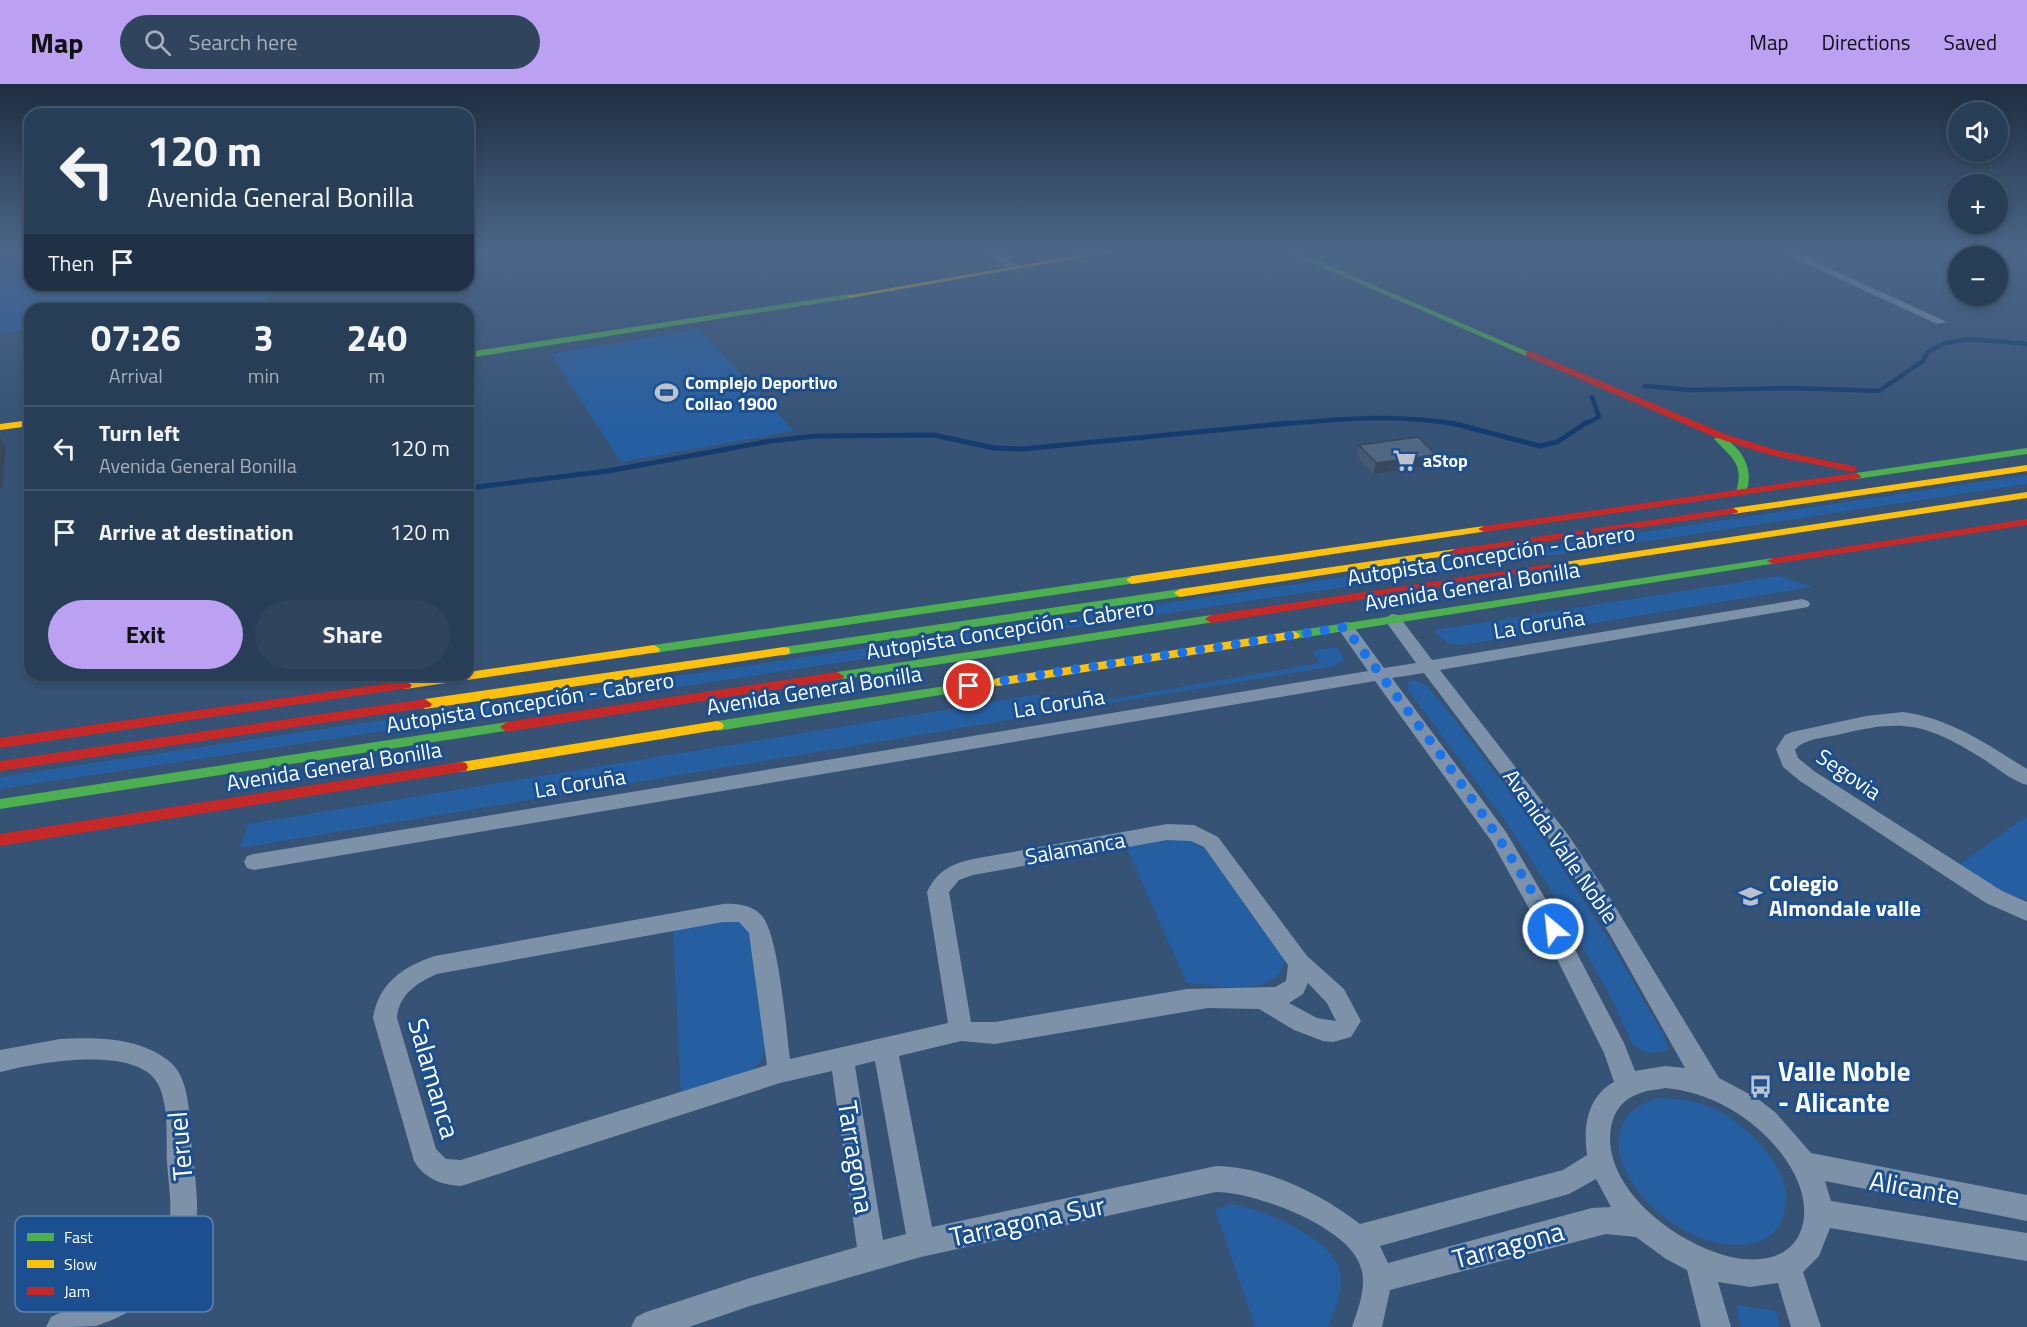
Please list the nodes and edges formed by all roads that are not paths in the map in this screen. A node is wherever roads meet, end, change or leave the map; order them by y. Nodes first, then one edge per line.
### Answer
1 (751, 310) edge
2 (1427, 310) edge
3 (1914, 310) edge
4 (1941, 322) dead end
5 (474, 354) edge
6 (24, 424) edge
7 (0, 427) edge
8 (1698, 427) junction
9 (2027, 451) edge
10 (2027, 468) edge
11 (1880, 472) junction
12 (1741, 492) junction
13 (2027, 495) edge
14 (2027, 522) edge
15 (1802, 604) dead end
16 (1392, 619) junction
17 (1345, 627) junction
18 (1428, 666) junction
19 (474, 674) edge
20 (1381, 674) junction
21 (425, 681) edge
22 (0, 742) edge
23 (0, 766) edge
24 (2027, 778) edge
25 (0, 804) edge
26 (0, 840) edge
27 (254, 862) dead end
28 (2027, 912) edge
29 (1299, 963) junction
30 (1264, 1000) junction
31 (961, 1031) junction
32 (885, 1047) junction
33 (842, 1058) junction
34 (0, 1061) edge
35 (780, 1072) junction
36 (1627, 1084) junction
37 (1710, 1086) junction
38 (1601, 1161) junction
39 (1803, 1164) junction
40 (2027, 1208) edge
41 (1818, 1212) junction
42 (184, 1216) edge
43 (1642, 1224) junction
44 (1358, 1238) junction
45 (921, 1243) junction
46 (2027, 1247) edge
47 (872, 1256) junction
48 (1699, 1262) junction
49 (1787, 1267) junction
50 (1377, 1280) junction
51 (92, 1312) edge
52 (61, 1327) edge
53 (646, 1327) edge
54 (1367, 1327) edge
55 (1716, 1327) edge
56 (1806, 1327) edge

1 - 5 main road
2 - 8 main road
3 - 4 street
6 - 7 main road
8 - 11 main road
8 - 12 main road
9 - 11 main road
10 - 23 main road, Autopista Concepción - Cabrero
11 - 12 main road
12 - 19 main road
13 - 25 main road, Autopista Concepción - Cabrero
14 - 16 main road, Avenida General Bonilla
15 - 18 street, La Coruña
16 - 17 main road, Avenida General Bonilla
16 - 18 street, Avenida Valle Noble
17 - 20 street, Avenida Valle Noble
17 - 26 main road, Avenida General Bonilla
18 - 20 street, La Coruña
18 - 37 street, Avenida Valle Noble
20 - 27 street, La Coruña
20 - 36 street, Avenida Valle Noble
21 - 22 main road
24 - 28 street, Segovia
29 - 30 street, Salamanca
29 - 30 street, Salamanca
29 - 31 street, Salamanca
30 - 31 street, Salamanca
31 - 32 street, Salamanca
32 - 33 street, Salamanca
32 - 45 street, Tarragona
33 - 35 street, Salamanca
33 - 47 street, Tarragona
34 - 42 street, Teruel
35 - 35 street, Salamanca
36 - 37 street, Avenida Valle Noble
36 - 38 street, Avenida Valle Noble
37 - 39 street, Avenida Valle Noble
38 - 43 street, Avenida Valle Noble
38 - 44 street, Tarragona
39 - 40 street, Alicante
39 - 41 street, Avenida Valle Noble
41 - 46 street, Alicante
41 - 49 street, Avenida Valle Noble
43 - 48 street, Avenida Valle Noble
43 - 50 street, Tarragona
44 - 45 street, Tarragona Sur
44 - 50 street, Tarragona Sur
45 - 47 street, Tarragona Sur
47 - 53 street, Tarragona Sur
48 - 49 street, Avenida Valle Noble
48 - 55 street
49 - 56 street
50 - 54 street
51 - 52 street, Teruel

